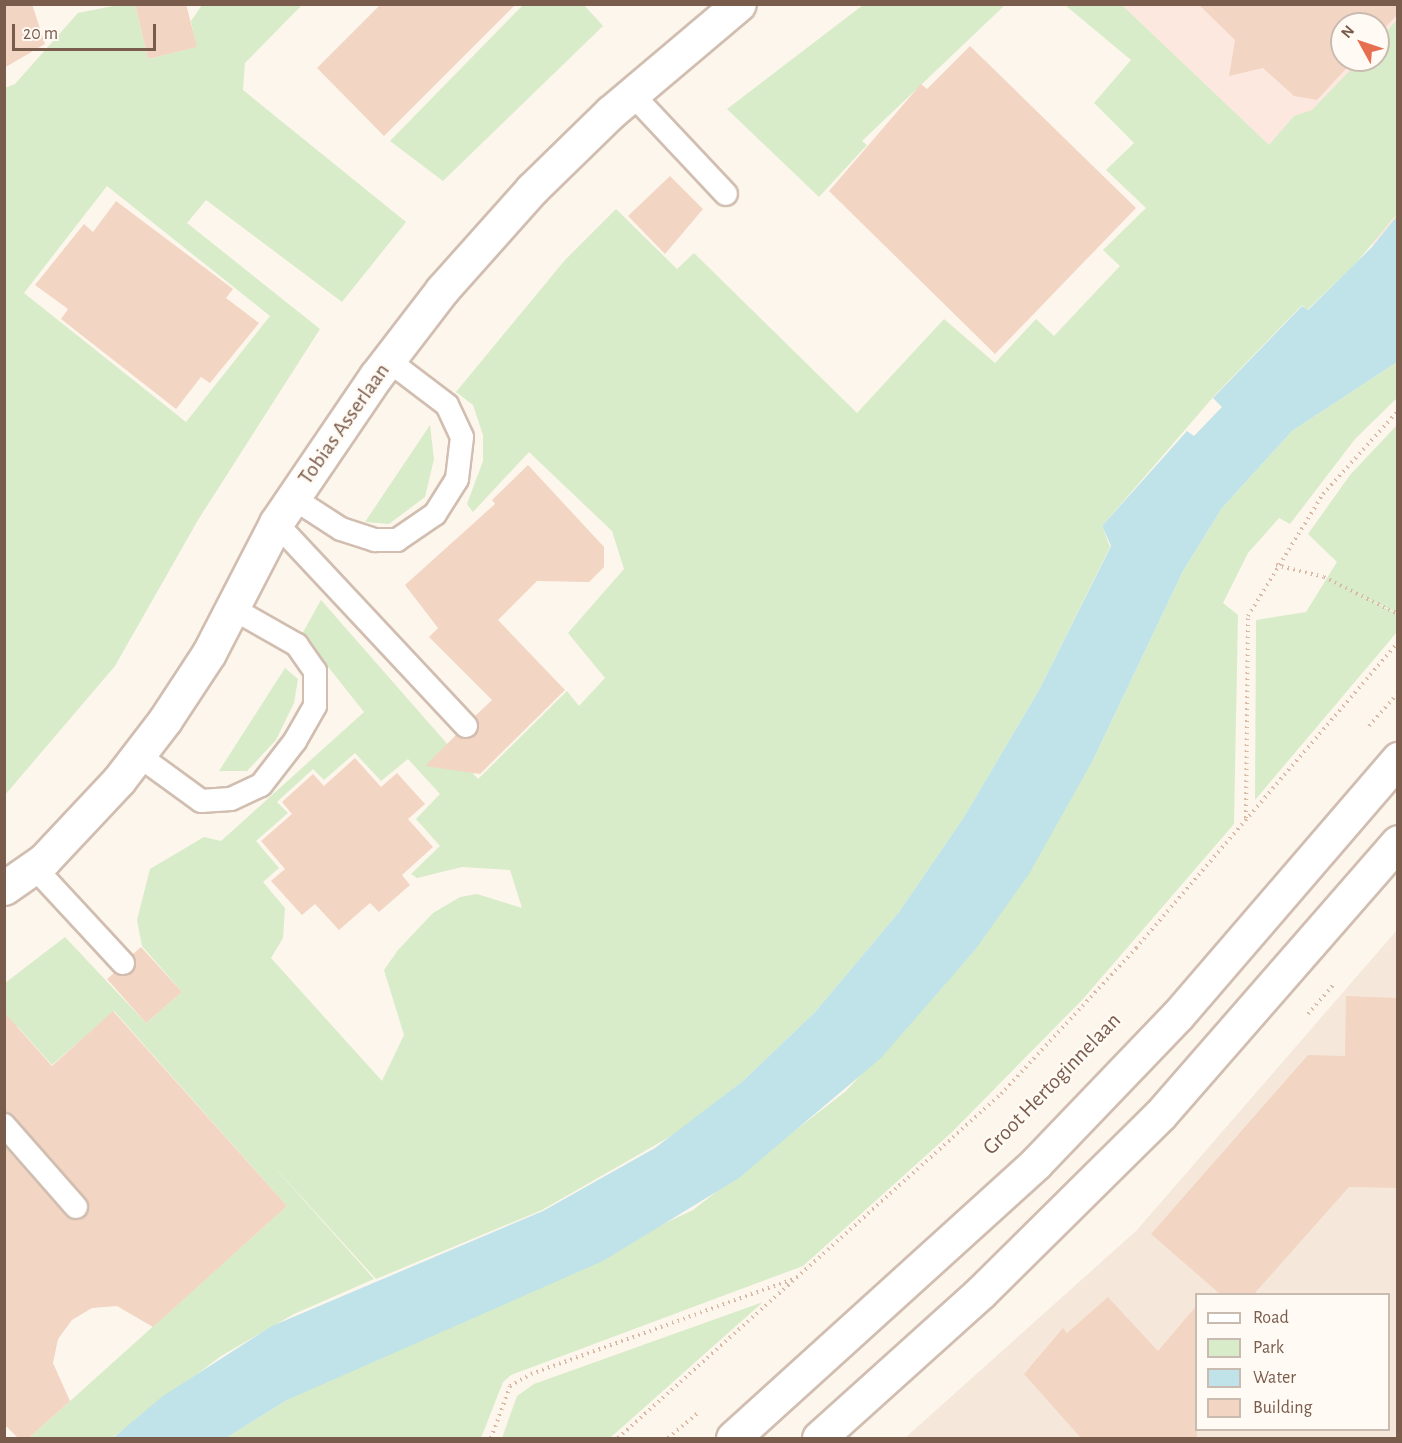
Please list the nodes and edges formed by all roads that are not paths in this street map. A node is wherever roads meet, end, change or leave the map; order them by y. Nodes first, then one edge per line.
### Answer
1 (739, 4) edge
2 (632, 94) junction
3 (726, 194) dead end
4 (388, 360) junction
5 (285, 511) junction
6 (232, 608) junction
7 (466, 726) dead end
8 (138, 755) junction
9 (1398, 759) edge
10 (1398, 842) edge
11 (34, 867) junction
12 (4, 888) edge
13 (123, 963) dead end
14 (4, 1125) edge
15 (76, 1207) dead end
16 (733, 1438) edge
17 (819, 1438) edge

1 - 2 main road, Tobias Asserlaan
2 - 3 lane
2 - 4 main road, Tobias Asserlaan
4 - 5 main road, Tobias Asserlaan
4 - 5 lane
5 - 6 main road, Tobias Asserlaan
5 - 7 lane
6 - 8 main road, Tobias Asserlaan
6 - 8 lane
8 - 11 main road, Tobias Asserlaan
9 - 16 main road, Groot Hertoginnelaan
10 - 17 main road
11 - 12 main road, Tobias Asserlaan
11 - 13 lane
14 - 15 lane

